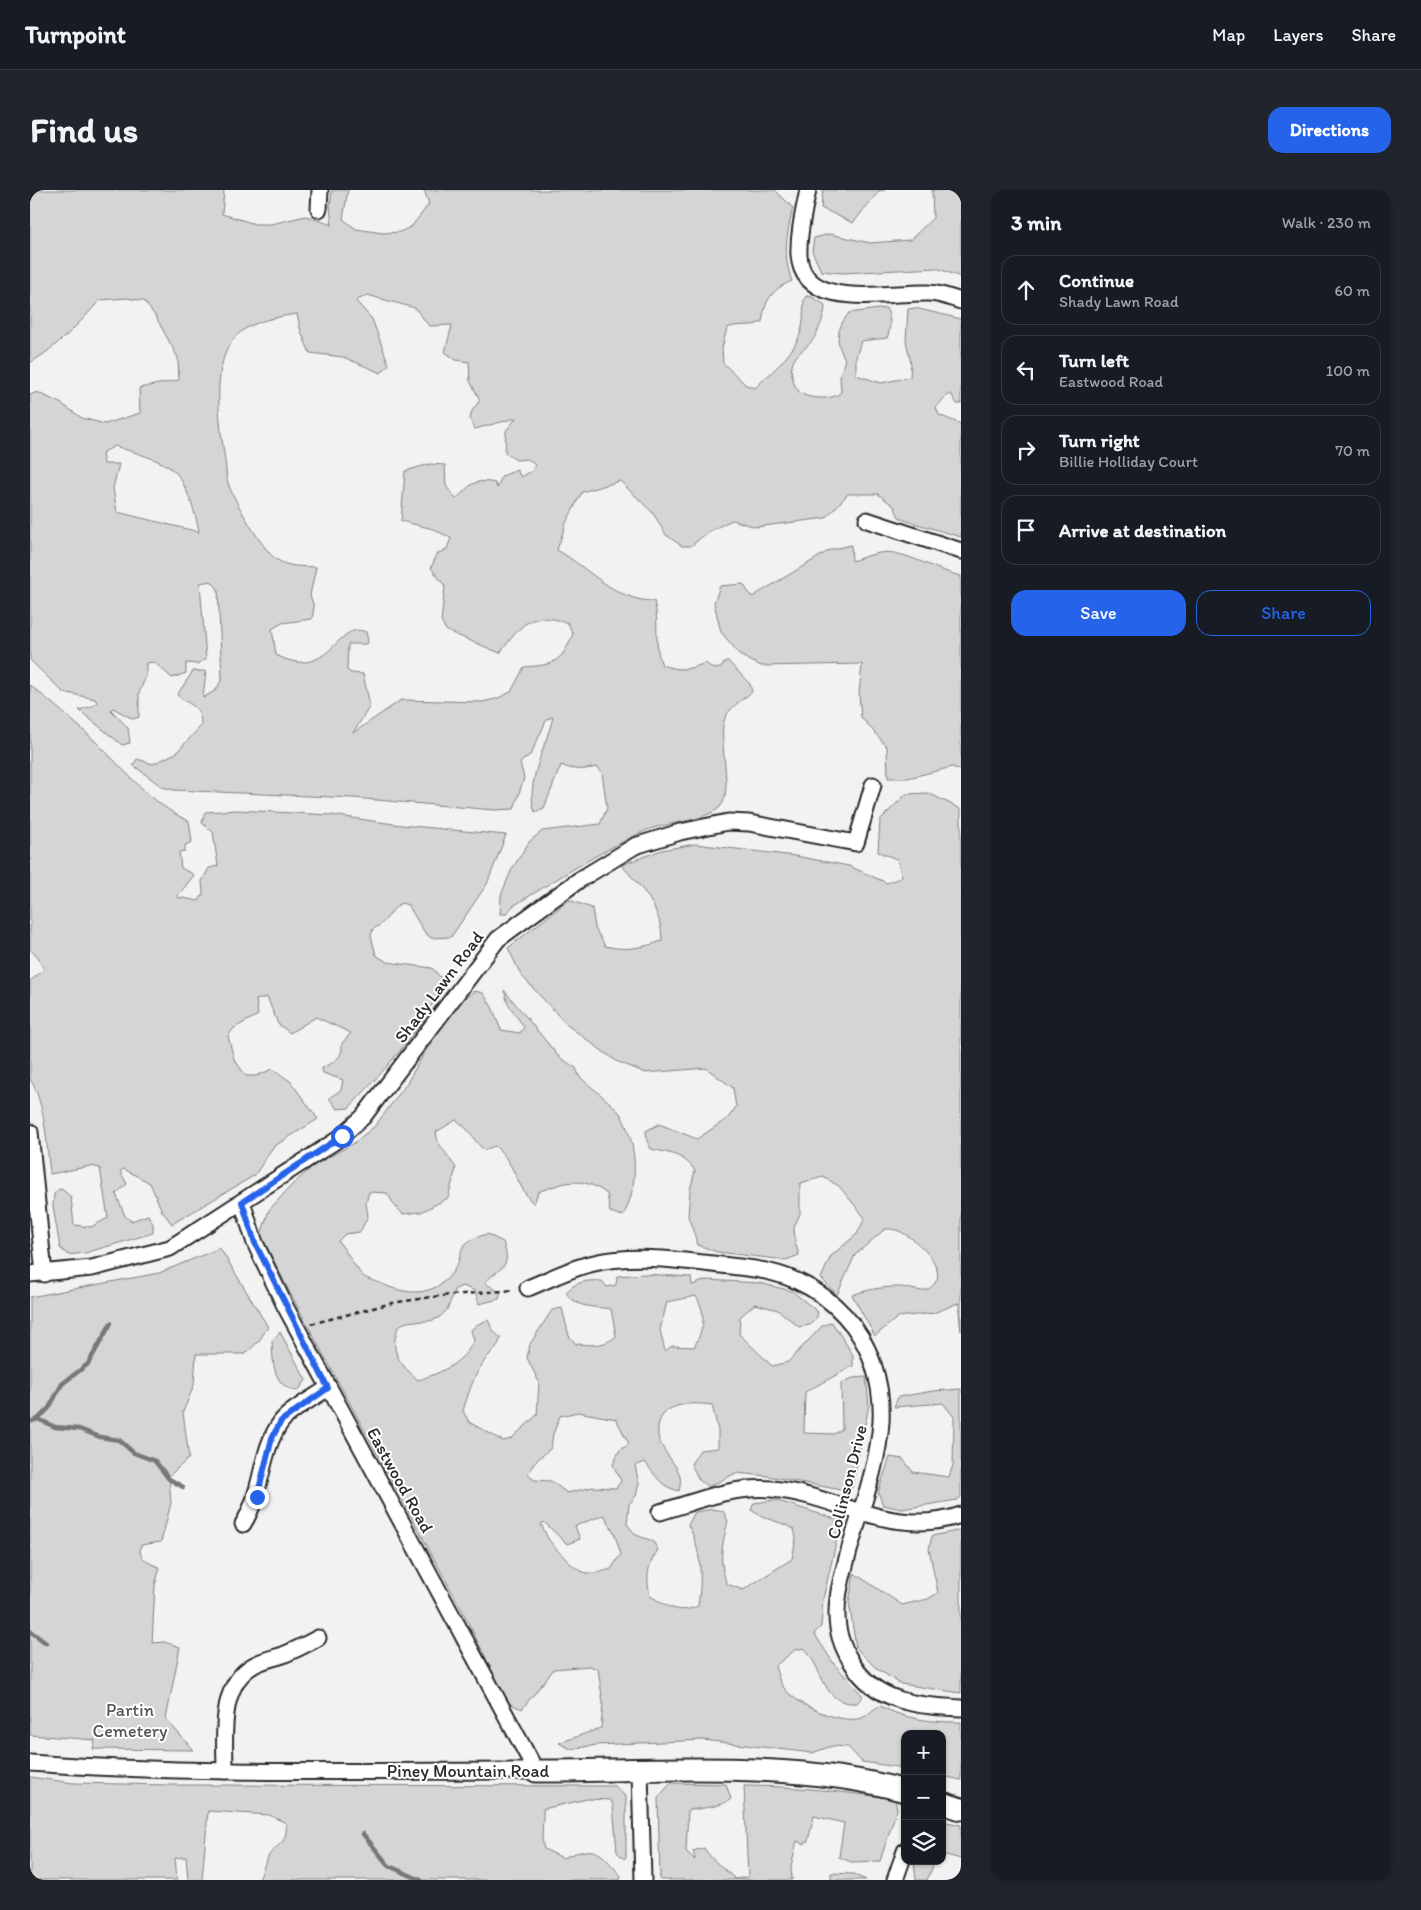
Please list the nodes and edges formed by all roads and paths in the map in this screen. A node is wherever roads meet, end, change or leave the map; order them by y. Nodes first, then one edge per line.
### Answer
1 (320, 190) edge
2 (808, 190) edge
3 (319, 209) dead end
4 (961, 301) edge
5 (867, 520) dead end
6 (961, 551) edge
7 (873, 785) dead end
8 (30, 1132) edge
9 (242, 1202) junction
10 (37, 1274) edge
11 (528, 1288) joint
12 (296, 1328) junction
13 (328, 1388) junction
14 (660, 1512) dead end
15 (860, 1512) junction
16 (961, 1515) edge
17 (243, 1524) dead end
18 (318, 1638) dead end
19 (961, 1708) edge
20 (30, 1762) edge
21 (225, 1771) junction
22 (536, 1771) junction
23 (640, 1771) junction
24 (901, 1790) edge
25 (946, 1804) edge
26 (961, 1809) edge
27 (901, 1863) edge
28 (643, 1880) edge
29 (895, 1880) edge

1 - 3 street
2 - 4 street
5 - 6 street
7 - 9 street, Shady Lawn Road
8 - 10 street
9 - 10 street, Shady Lawn Road
9 - 12 street, Eastwood Road
11 - 12 path
11 - 15 street, Collinson Drive
12 - 13 street, Eastwood Road
13 - 17 street
13 - 22 street, Eastwood Road
14 - 15 street
15 - 16 street
15 - 19 street, Collinson Drive
18 - 21 street
20 - 21 street, Piney Mountain Road
21 - 22 street, Piney Mountain Road
22 - 23 street, Piney Mountain Road
23 - 24 street, Piney Mountain Road
23 - 28 street
25 - 26 street
27 - 29 street

